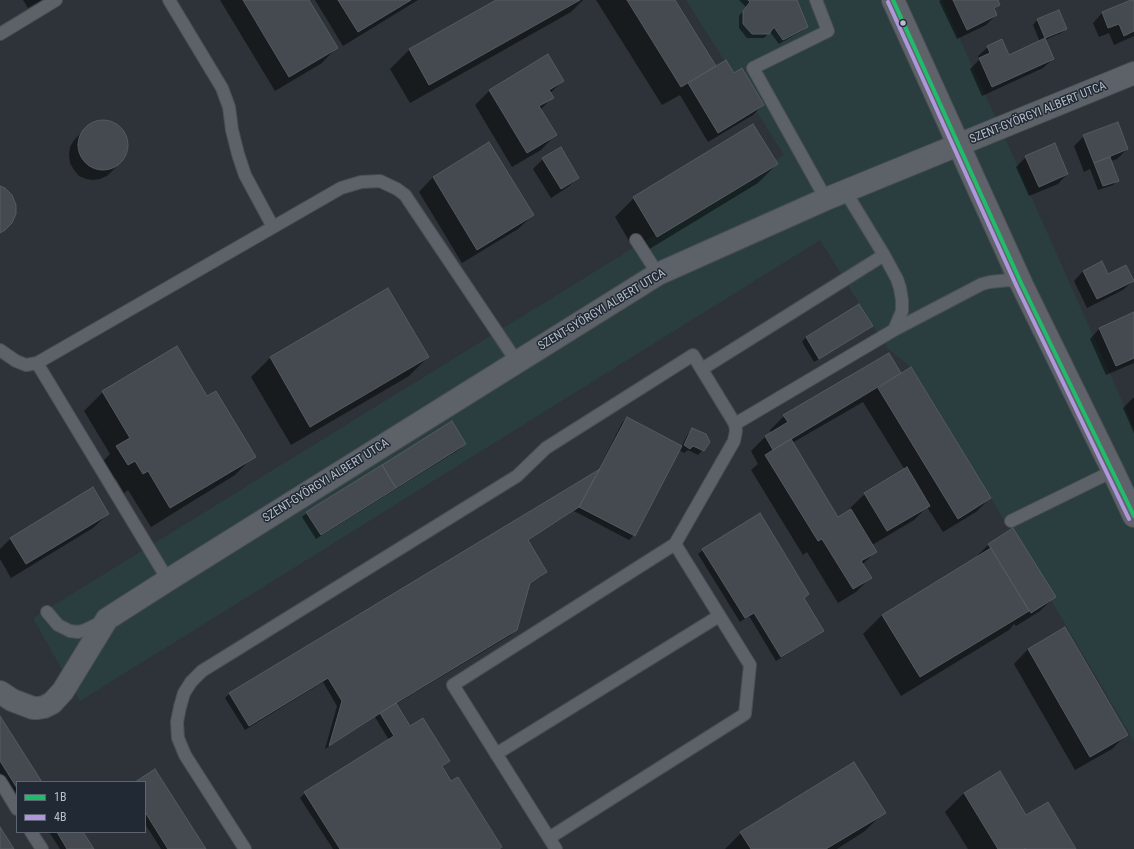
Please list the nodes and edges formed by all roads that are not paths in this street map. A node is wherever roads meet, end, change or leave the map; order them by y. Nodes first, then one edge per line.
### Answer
1 (56, 0) edge
2 (169, 0) edge
3 (816, 0) edge
4 (894, 0) edge
5 (0, 34) edge
6 (1134, 73) edge
7 (960, 145) junction
8 (835, 195) junction
9 (273, 227) junction
10 (636, 240) dead end
11 (884, 255) junction
12 (658, 274) junction
13 (1022, 285) junction
14 (894, 330) junction
15 (0, 350) edge
16 (517, 362) junction
17 (37, 363) junction
18 (702, 369) junction
19 (735, 424) junction
20 (1113, 471) junction
21 (1134, 516) edge
22 (1011, 521) dead end
23 (675, 544) junction
24 (168, 580) junction
25 (47, 612) dead end
26 (719, 616) junction
27 (107, 619) junction
28 (0, 692) edge
29 (496, 754) junction
30 (0, 781) edge
31 (16, 807) edge
32 (32, 833) edge
33 (549, 838) junction
34 (42, 849) edge
35 (245, 849) edge
36 (556, 849) edge

1 - 5 lane
2 - 9 lane
3 - 8 lane
4 - 7 main road
6 - 7 street, SZENT-GYÖRGYI ALBERT UTCA
7 - 8 street, SZENT-GYÖRGYI ALBERT UTCA
7 - 13 main road
8 - 11 lane
8 - 12 street, SZENT-GYÖRGYI ALBERT UTCA
9 - 16 lane
9 - 17 lane
10 - 12 lane
11 - 14 lane
11 - 18 lane
12 - 16 street, SZENT-GYÖRGYI ALBERT UTCA
13 - 14 lane
13 - 20 main road
14 - 19 lane
15 - 17 lane
16 - 24 street, SZENT-GYÖRGYI ALBERT UTCA
17 - 24 lane
18 - 19 lane
18 - 35 lane
19 - 23 lane
20 - 21 main road
20 - 22 lane
23 - 26 lane
23 - 29 lane
24 - 27 street, SZENT-GYÖRGYI ALBERT UTCA
25 - 27 lane
26 - 29 lane
26 - 33 lane
27 - 28 street
29 - 33 lane
30 - 31 lane
32 - 34 lane
33 - 36 lane

